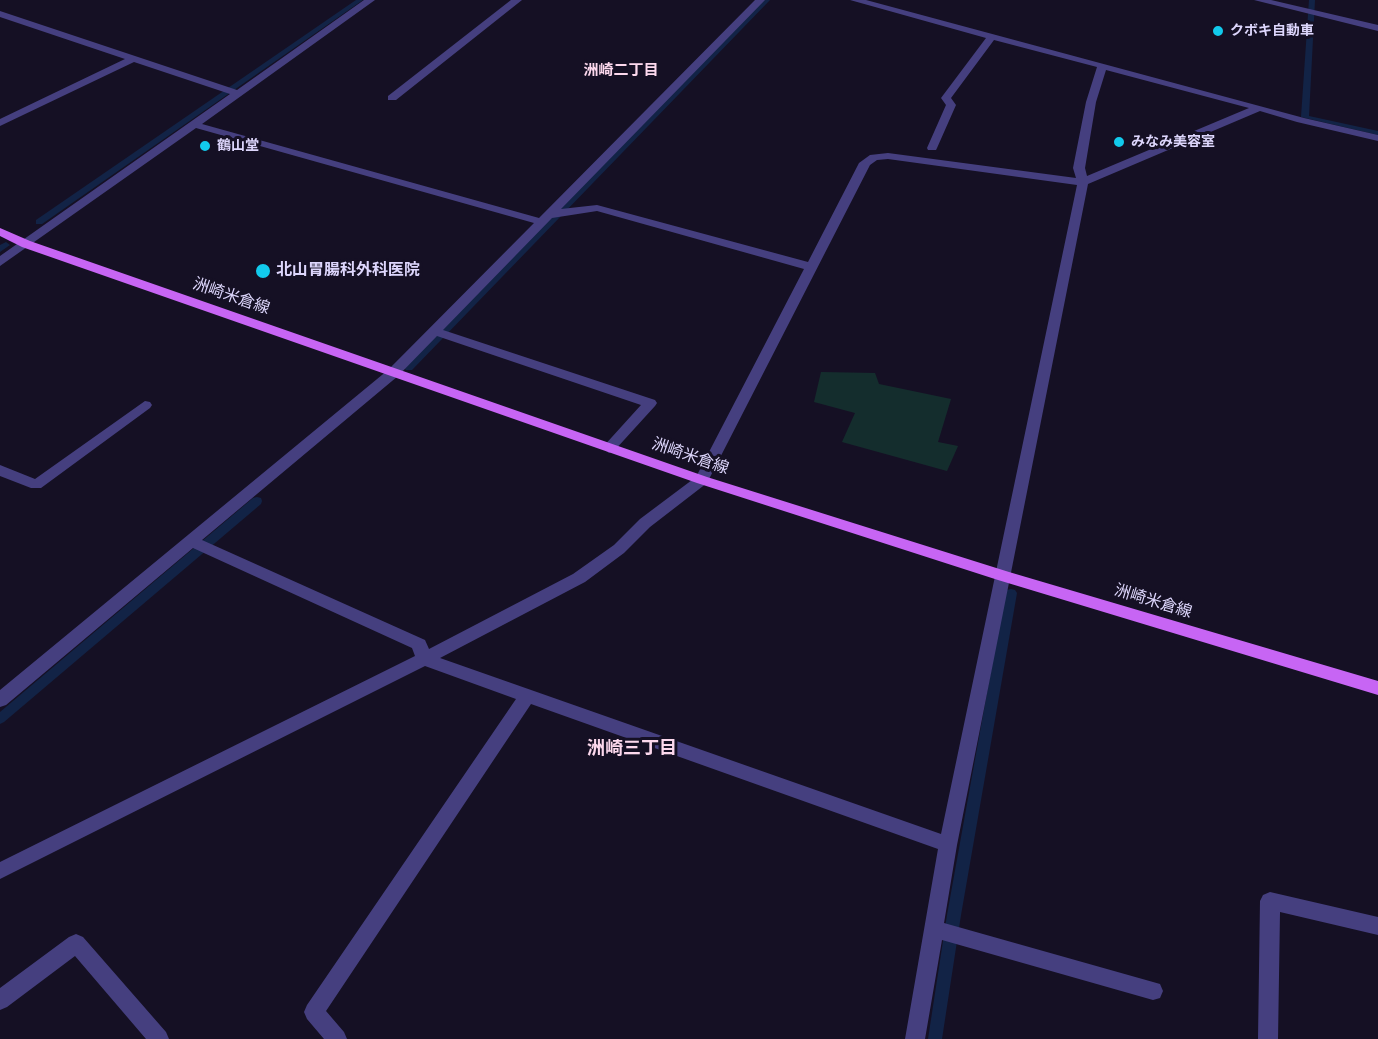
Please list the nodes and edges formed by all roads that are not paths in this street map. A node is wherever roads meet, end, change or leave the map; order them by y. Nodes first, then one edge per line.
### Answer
1 (370, 0) edge
2 (517, 0) edge
3 (760, 0) edge
4 (855, 0) edge
5 (1259, 0) edge
6 (0, 14) edge
7 (1378, 28) edge
8 (992, 36) junction
9 (135, 58) junction
10 (1103, 65) junction
11 (231, 92) junction
12 (392, 98) dead end
13 (1258, 107) junction
14 (0, 123) edge
15 (195, 125) junction
16 (1378, 138) edge
17 (932, 148) dead end
18 (1083, 182) junction
19 (553, 215) junction
20 (0, 232) edge
21 (26, 244) junction
22 (0, 262) edge
23 (811, 267) junction
24 (439, 333) junction
25 (393, 373) junction
26 (145, 405) dead end
27 (609, 448) junction
28 (0, 470) edge
29 (702, 480) junction
30 (200, 545) junction
31 (1004, 576) junction
32 (424, 659) junction
33 (1378, 688) edge
34 (527, 696) junction
35 (0, 700) edge
36 (948, 844) junction
37 (0, 871) edge
38 (1378, 926) edge
39 (946, 933) junction
40 (1153, 992) dead end
41 (0, 1000) edge
42 (159, 1039) edge
43 (337, 1039) edge
44 (915, 1039) edge
45 (1268, 1039) edge

1 - 11 street
2 - 12 street
3 - 19 street
4 - 8 street
5 - 7 street
6 - 9 street
8 - 10 street
8 - 17 street
9 - 11 street
9 - 14 street
10 - 13 street
10 - 18 street
11 - 15 street
13 - 16 street
13 - 18 street
15 - 19 street
15 - 21 street
18 - 23 street
18 - 31 street
19 - 23 street
19 - 24 street
20 - 21 main road, 洲崎米倉線
21 - 22 street
21 - 25 main road, 洲崎米倉線
23 - 29 street
24 - 25 street
24 - 27 street
25 - 27 main road, 洲崎米倉線
25 - 30 street
26 - 28 street
27 - 29 main road, 洲崎米倉線
29 - 31 main road, 洲崎米倉線
29 - 32 street
30 - 32 street
30 - 35 street
31 - 33 main road, 洲崎米倉線
31 - 36 street
32 - 34 street
32 - 37 street
34 - 36 street
34 - 43 street
36 - 39 street
38 - 45 street
39 - 40 street
39 - 44 street
41 - 42 street

